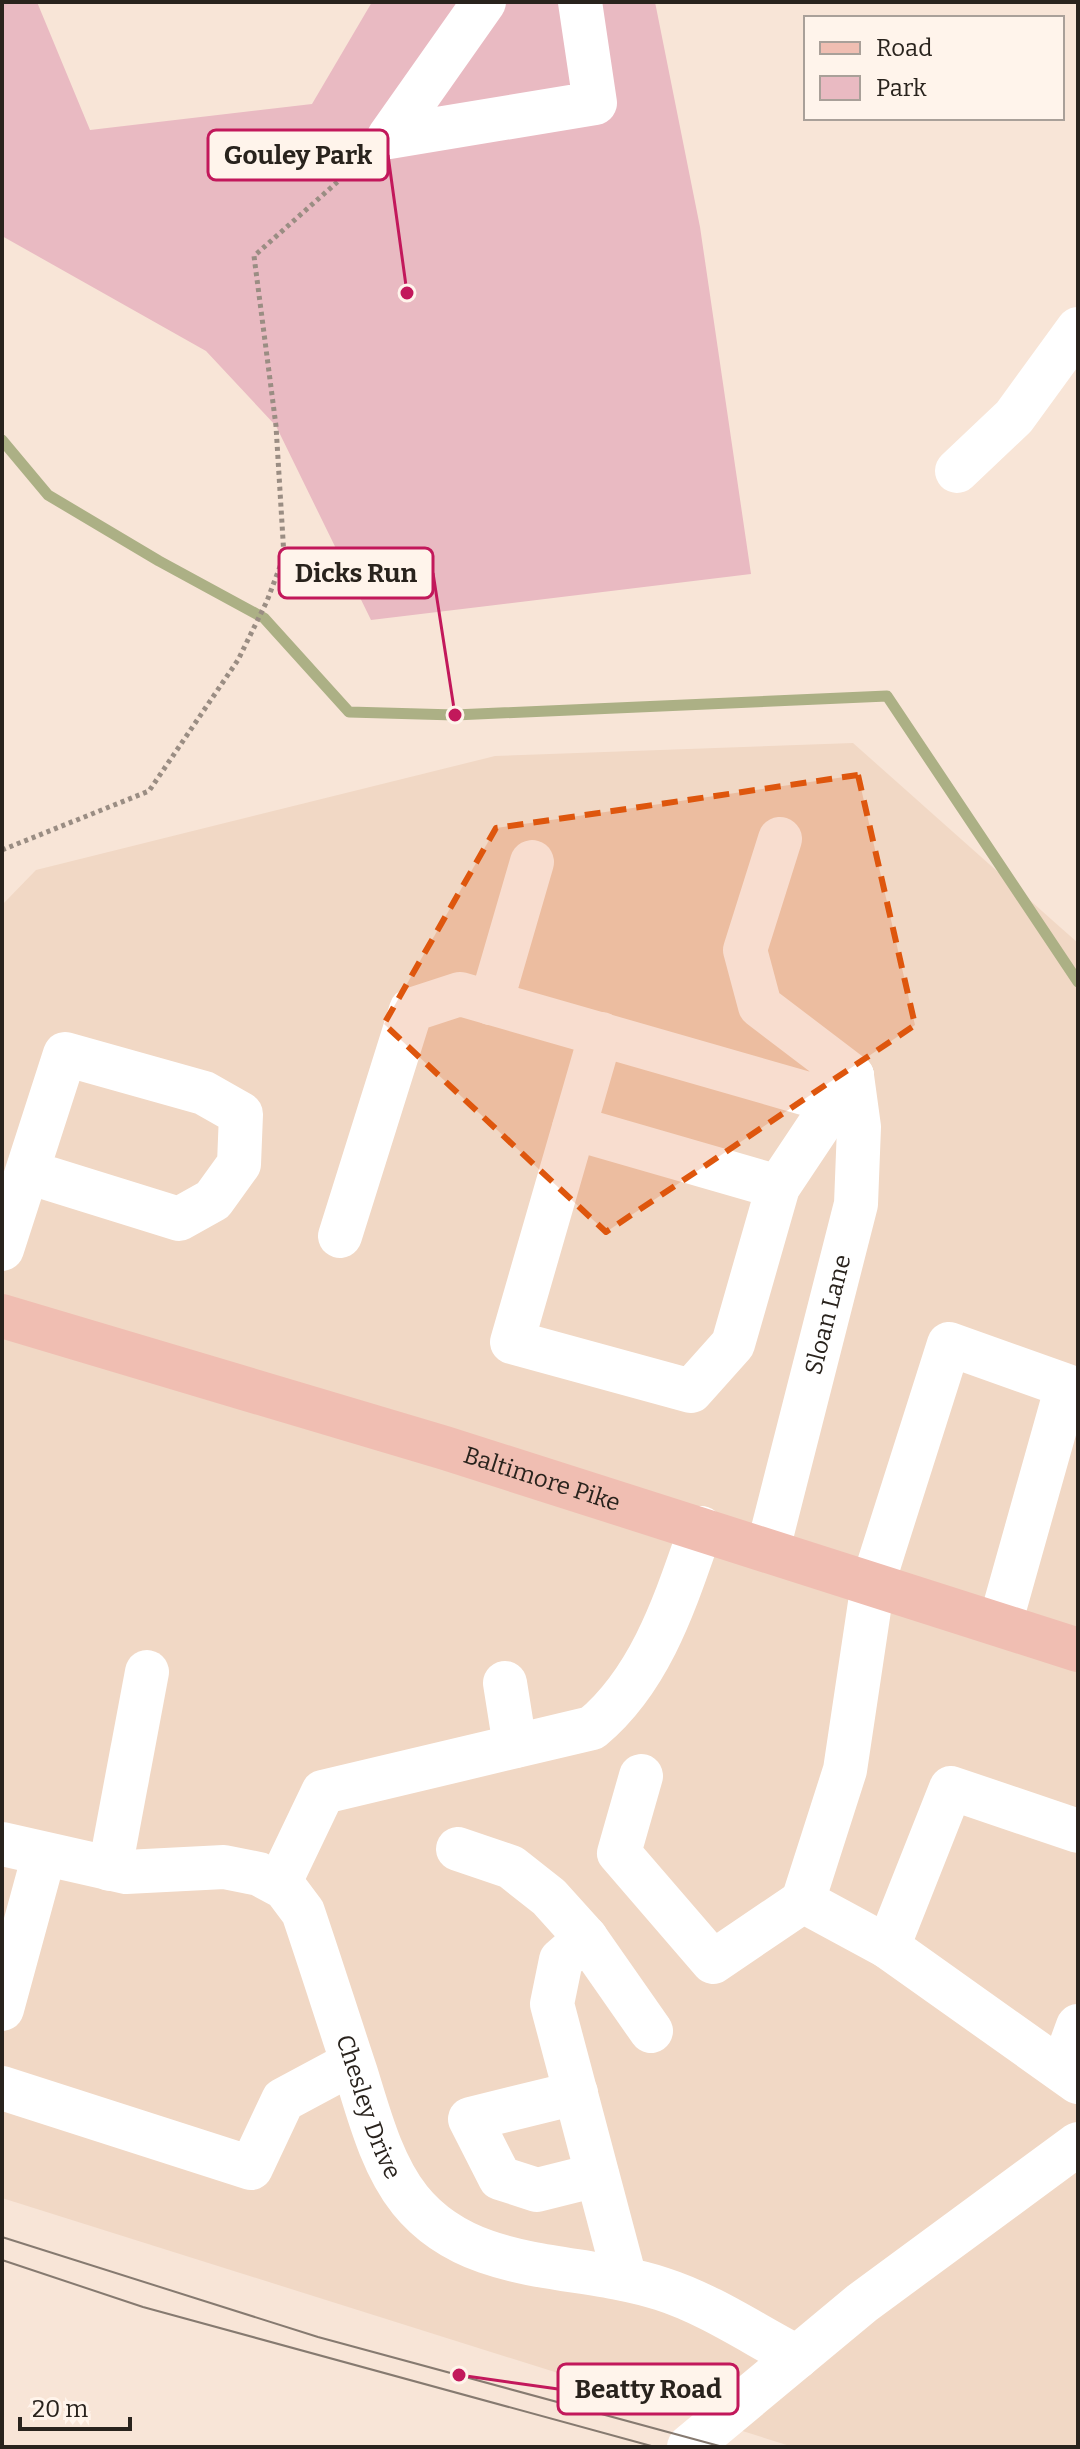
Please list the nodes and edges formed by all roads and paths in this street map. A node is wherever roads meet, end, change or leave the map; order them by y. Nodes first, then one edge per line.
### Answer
1 (484, 2) edge
2 (580, 2) edge
3 (389, 137) junction
4 (1078, 329) edge
5 (957, 471) dead end
6 (780, 839) dead end
7 (2, 850) edge
8 (532, 862) dead end
9 (491, 1003) junction
10 (601, 1034) junction
11 (852, 1076) junction
12 (574, 1128) junction
13 (28, 1172) junction
14 (778, 1187) junction
15 (340, 1236) dead end
16 (2, 1249) edge
17 (2, 1316) edge
18 (701, 1528) junction
19 (768, 1549) junction
20 (873, 1583) junction
21 (1000, 1624) junction
22 (1078, 1650) edge
23 (147, 1672) dead end
24 (505, 1683) dead end
25 (515, 1746) junction
26 (641, 1776) dead end
27 (1078, 1831) edge
28 (2, 1844) edge
29 (458, 1849) dead end
30 (44, 1855) junction
31 (110, 1869) junction
32 (279, 1884) junction
33 (803, 1901) junction
34 (586, 1938) junction
35 (888, 1947) junction
36 (2, 2009) edge
37 (1078, 2026) edge
38 (651, 2031) dead end
39 (352, 2063) junction
40 (1070, 2076) edge
41 (2, 2088) edge
42 (576, 2093) junction
43 (1078, 2144) edge
44 (597, 2175) junction
45 (625, 2279) junction
46 (797, 2357) junction
47 (689, 2447) edge

1 - 3 street
2 - 3 street
3 - 7 path
4 - 5 street
6 - 11 street
8 - 9 street
9 - 10 street
9 - 15 street
10 - 11 street
10 - 12 street
11 - 14 street
11 - 19 street, Sloan Lane
12 - 14 street
12 - 14 street
13 - 13 street
13 - 16 street
17 - 18 main road, Baltimore Pike
18 - 19 main road, Baltimore Pike
18 - 25 street
19 - 20 main road, Baltimore Pike
20 - 21 main road, Baltimore Pike
20 - 21 street
20 - 33 street
21 - 22 main road, Baltimore Pike
23 - 31 street
24 - 25 street
25 - 32 street
26 - 33 street
27 - 35 street
28 - 30 street
29 - 34 street
30 - 31 street
30 - 36 street
31 - 32 street
32 - 39 street, Chesley Drive
33 - 35 street
34 - 38 street
34 - 42 street
35 - 40 street
37 - 40 street
39 - 41 street
39 - 45 street, Chesley Drive
42 - 44 street
42 - 44 street
43 - 46 street
44 - 45 street
45 - 46 street, Chesley Drive
46 - 47 street

